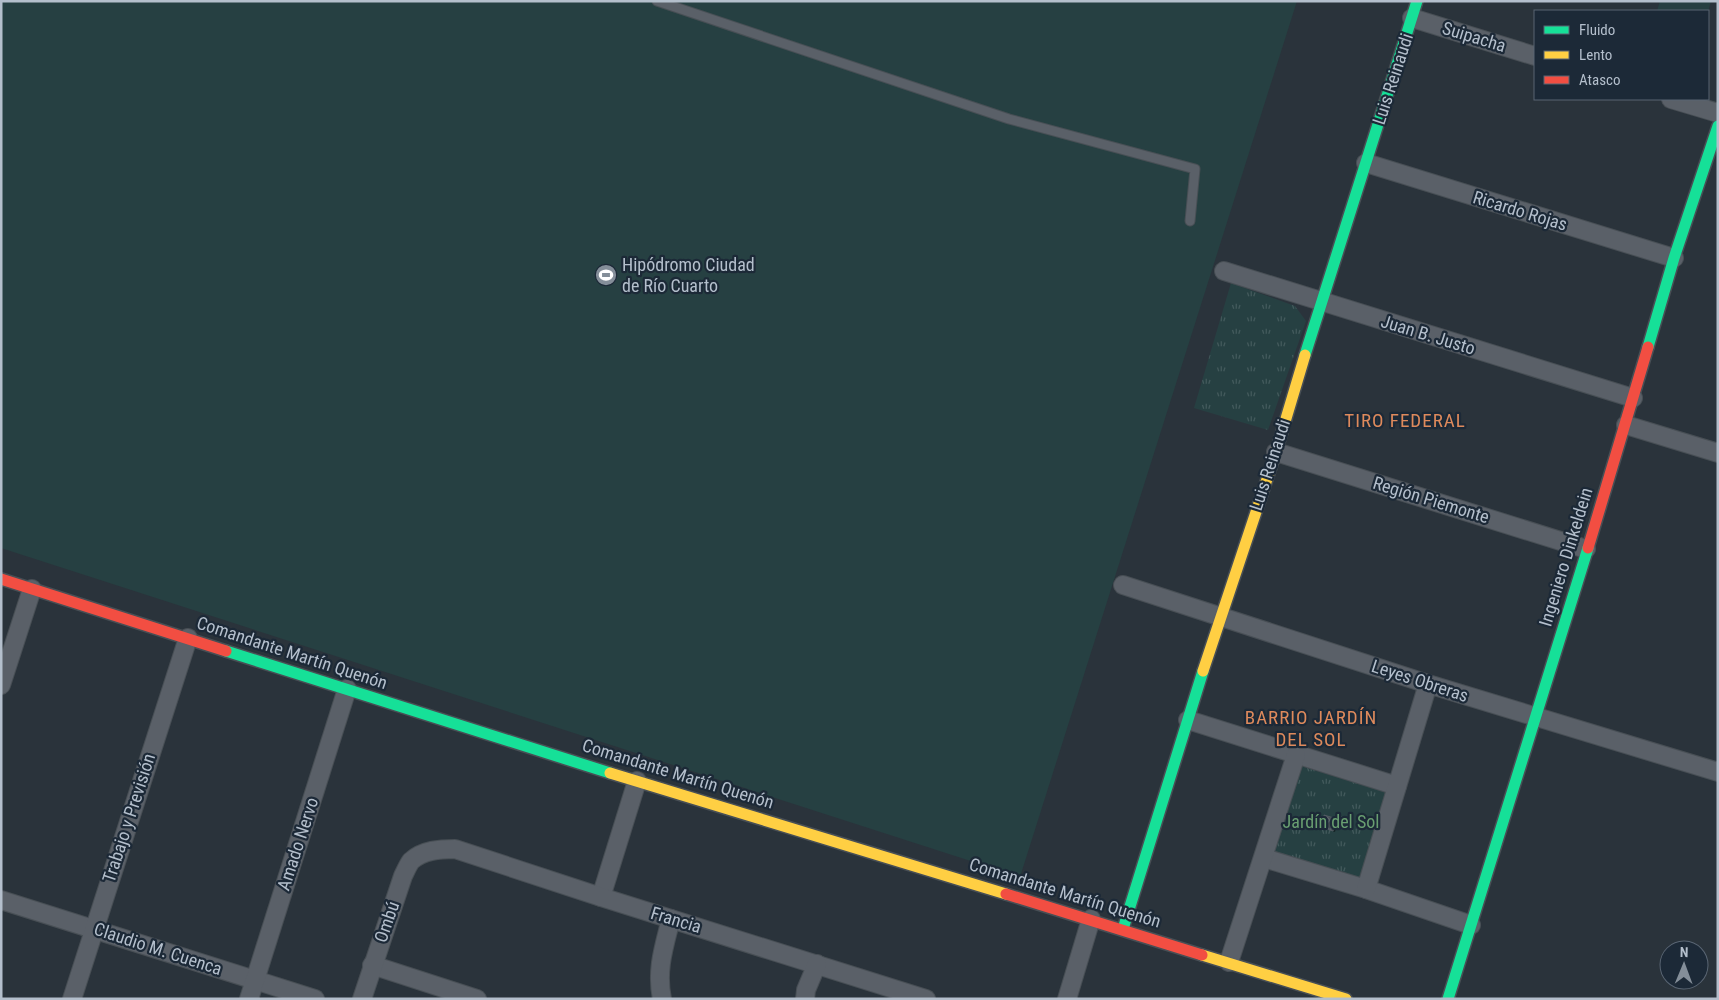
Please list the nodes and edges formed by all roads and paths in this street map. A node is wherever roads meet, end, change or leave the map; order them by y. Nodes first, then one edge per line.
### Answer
1 (658, 1) edge
2 (1415, 9) edge
3 (1534, 56) edge
4 (1674, 100) edge
5 (1718, 113) edge
6 (1718, 126) edge
7 (1366, 163) junction
8 (1190, 221) dead end
9 (1674, 258) junction
10 (1224, 271) dead end
11 (1321, 302) junction
12 (1633, 398) junction
13 (1626, 425) junction
14 (1276, 452) junction
15 (1718, 454) edge
16 (1586, 549) junction
17 (1, 579) edge
18 (1122, 585) dead end
19 (32, 589) junction
20 (1220, 616) junction
21 (188, 638) junction
22 (1428, 684) junction
23 (1, 685) edge
24 (347, 689) junction
25 (1536, 717) junction
26 (1188, 720) junction
27 (1296, 755) junction
28 (1718, 772) edge
29 (637, 780) junction
30 (1397, 786) junction
31 (425, 853) joint
32 (1264, 858) junction
33 (1366, 889) junction
34 (601, 897) junction
35 (1, 900) edge
36 (670, 919) junction
37 (1091, 919) junction
38 (1471, 925) junction
39 (94, 929) junction
40 (1123, 929) junction
41 (1230, 962) junction
42 (816, 964) junction
43 (372, 966) junction
44 (255, 980) junction
45 (72, 999) edge
46 (249, 999) edge
47 (315, 999) edge
48 (362, 999) edge
49 (477, 999) edge
50 (662, 999) edge
51 (805, 999) edge
52 (926, 999) edge
53 (1067, 999) edge
54 (1346, 999) edge
55 (1448, 999) edge

1 - 8 lane
2 - 3 street, Suipacha
2 - 7 street, Luis Reinaudi
4 - 5 street
6 - 9 street, Ingeniero Dinkeldein
7 - 9 street, Ricardo Rojas
7 - 11 street, Luis Reinaudi
9 - 12 street, Ingeniero Dinkeldein
10 - 11 street, Juan B. Justo
11 - 12 street, Juan B. Justo
11 - 14 street, Luis Reinaudi
12 - 13 street, Ingeniero Dinkeldein
13 - 15 street
13 - 16 street, Ingeniero Dinkeldein
14 - 16 street, Región Piemonte
14 - 20 street, Luis Reinaudi
16 - 25 street, Ingeniero Dinkeldein
17 - 19 street, Comandante Martín Quenón
18 - 20 street, Leyes Obreras
19 - 21 street, Comandante Martín Quenón
19 - 23 street
20 - 22 street, Leyes Obreras
20 - 26 street, Luis Reinaudi
21 - 24 street, Comandante Martín Quenón
21 - 39 street, Trabajo y Previsión
22 - 25 street, Leyes Obreras
22 - 30 street
24 - 29 street, Comandante Martín Quenón
24 - 44 street, Amado Nervo
25 - 28 street, Leyes Obreras
25 - 38 street, Ingeniero Dinkeldein
26 - 27 street
26 - 40 street, Luis Reinaudi
27 - 30 street
27 - 32 street
29 - 34 street
29 - 37 street, Comandante Martín Quenón
30 - 33 street
31 - 34 street, Francia
31 - 43 street, Ombú
32 - 33 street
32 - 41 street
33 - 38 street
34 - 36 street, Francia
35 - 39 street, Claudio M. Cuenca
36 - 42 street, Francia
36 - 50 street
37 - 40 street, Comandante Martín Quenón
37 - 53 street
38 - 55 street, Ingeniero Dinkeldein
39 - 44 street, Claudio M. Cuenca
39 - 45 street, Trabajo y Previsión
40 - 41 street, Comandante Martín Quenón
41 - 54 street, Comandante Martín Quenón
42 - 51 street
42 - 52 street, Francia
43 - 48 street, Ombú
43 - 49 street
44 - 46 street, Amado Nervo
44 - 47 street, Claudio M. Cuenca

